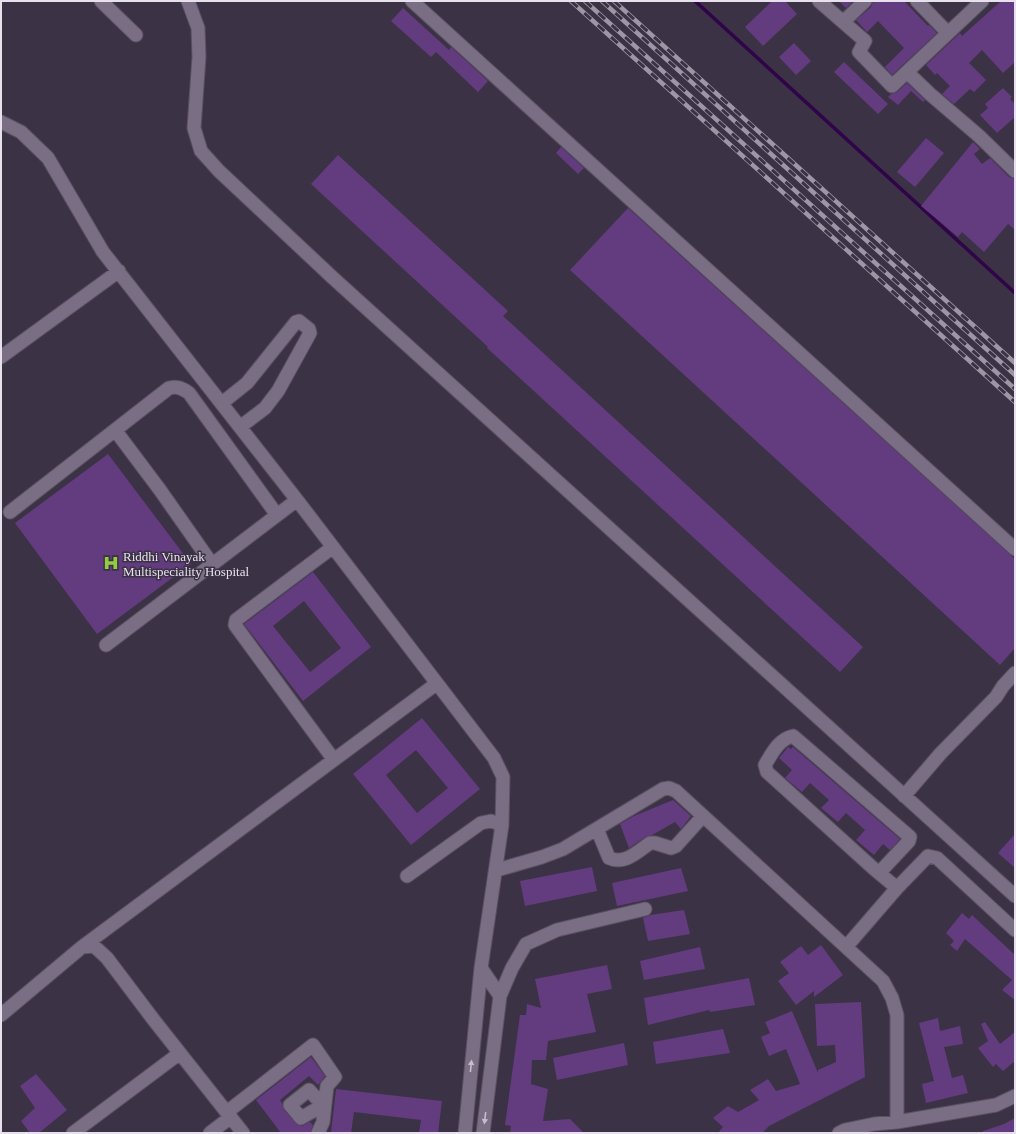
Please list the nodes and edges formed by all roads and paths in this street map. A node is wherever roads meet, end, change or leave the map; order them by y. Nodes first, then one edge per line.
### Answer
1 (101, 1) edge
2 (188, 1) edge
3 (412, 1) edge
4 (819, 1) edge
5 (865, 1) edge
6 (917, 1) edge
7 (982, 1) edge
8 (843, 22) junction
9 (948, 33) junction
10 (136, 35) dead end
11 (907, 72) junction
12 (1, 122) edge
13 (1015, 171) edge
14 (119, 271) junction
15 (1, 357) edge
16 (222, 404) junction
17 (240, 427) junction
18 (115, 430) junction
19 (297, 500) junction
20 (10, 512) dead end
21 (277, 515) junction
22 (333, 547) junction
23 (1015, 549) edge
24 (212, 564) junction
25 (106, 646) dead end
26 (1015, 673) edge
27 (436, 684) junction
28 (334, 760) junction
29 (904, 796) junction
30 (703, 816) junction
31 (502, 824) junction
32 (597, 829) junction
33 (496, 870) junction
34 (879, 873) junction
35 (407, 876) dead end
36 (897, 888) junction
37 (1015, 896) edge
38 (645, 909) dead end
39 (1015, 930) edge
40 (82, 947) junction
41 (846, 947) junction
42 (482, 968) junction
43 (500, 996) junction
44 (1, 1015) edge
45 (180, 1053) junction
46 (468, 1096) junction
47 (1015, 1096) edge
48 (488, 1097) junction
49 (229, 1114) junction
50 (897, 1122) junction
51 (73, 1133) edge
52 (210, 1133) edge
53 (243, 1133) edge
54 (318, 1133) edge
55 (465, 1133) edge
56 (483, 1133) edge
57 (839, 1133) edge

1 - 10 street
2 - 29 street
3 - 23 street
4 - 8 street
5 - 8 street
6 - 9 street
7 - 9 street
8 - 11 street
9 - 11 street
11 - 13 street
12 - 14 street
14 - 15 street
14 - 16 street
16 - 17 street
16 - 17 street
17 - 19 street
18 - 20 street
18 - 21 street
18 - 24 street
19 - 21 street
19 - 22 street
21 - 24 street
22 - 27 street
22 - 28 street
24 - 25 street
26 - 29 street
27 - 28 street
27 - 31 street
28 - 40 street
29 - 37 street
30 - 32 street
30 - 32 street
30 - 41 street
31 - 33 street
31 - 35 street
32 - 33 street
33 - 42 street
34 - 34 street
34 - 36 street
36 - 39 street
36 - 41 street
38 - 43 street
40 - 44 street
40 - 45 street
41 - 50 street
42 - 43 street
46 -> 42 street
43 - 48 street
45 - 49 street
45 - 51 street
46 - 48 street
46 - 55 street
47 - 50 street
48 -> 56 street
49 - 52 street
49 - 53 street
49 - 54 street
50 - 57 street

